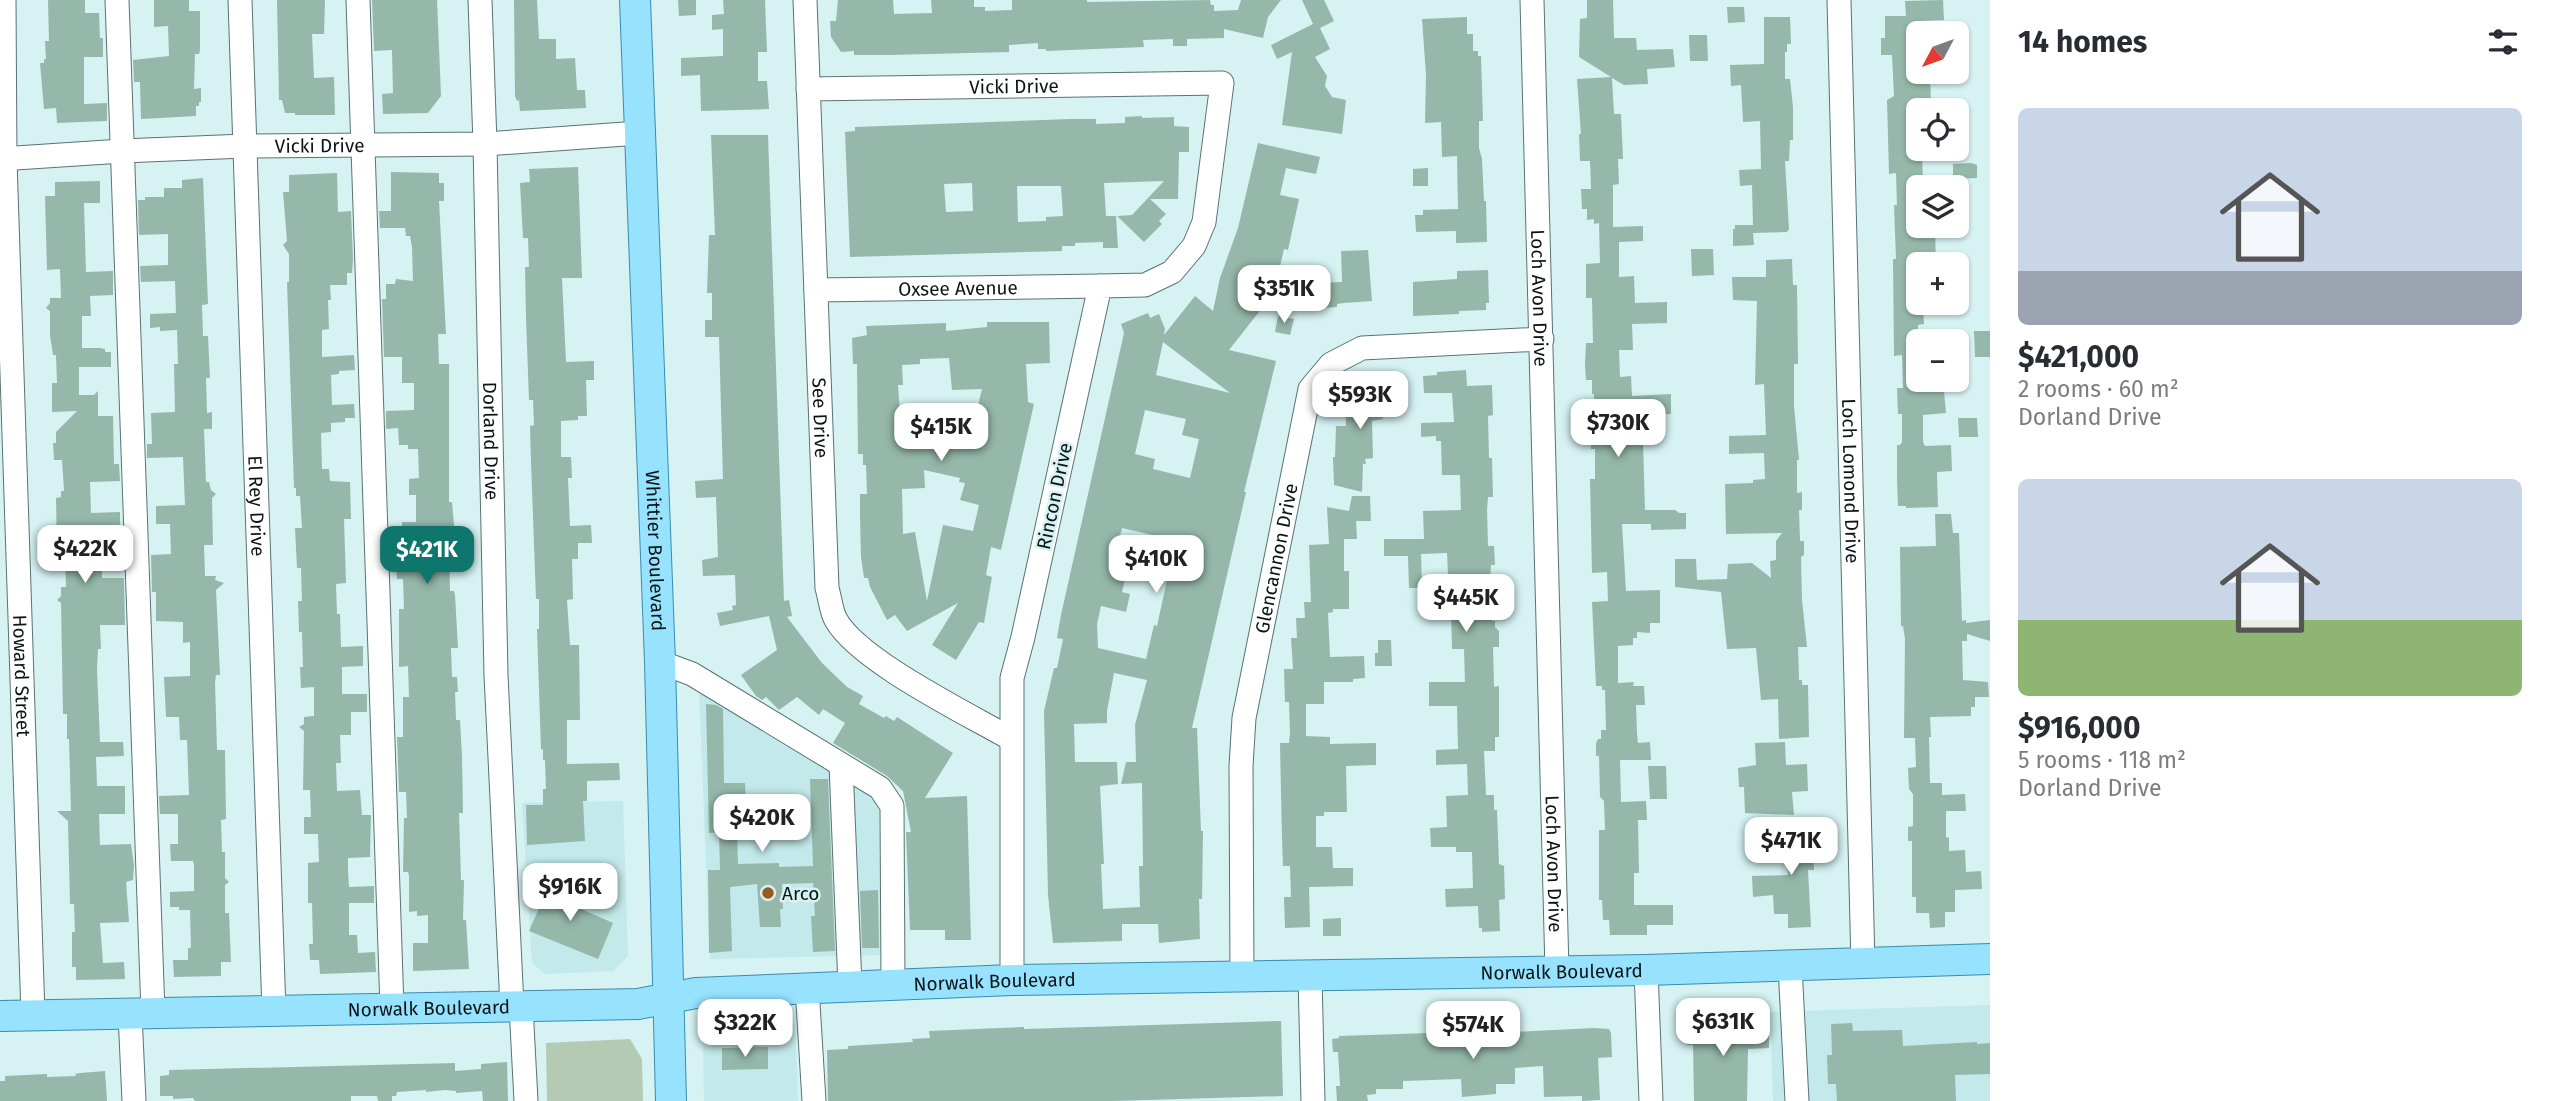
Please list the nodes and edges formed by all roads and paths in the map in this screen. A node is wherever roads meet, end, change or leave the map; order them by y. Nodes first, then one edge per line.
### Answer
1 (4, 0) edge
2 (117, 0) edge
3 (240, 0) edge
4 (358, 0) edge
5 (480, 0) edge
6 (635, 0) edge
7 (805, 0) edge
8 (1532, 0) edge
9 (1839, 0) edge
10 (808, 89) junction
11 (639, 133) junction
12 (485, 144) junction
13 (363, 145) junction
14 (246, 146) junction
15 (122, 151) junction
16 (3, 160) edge
17 (1100, 286) junction
18 (816, 290) junction
19 (1542, 339) junction
20 (660, 662) junction
21 (1011, 739) junction
22 (841, 765) junction
23 (1990, 959) edge
24 (1863, 964) junction
25 (1790, 966) junction
26 (1646, 970) junction
27 (1557, 971) junction
28 (1310, 976) junction
29 (1242, 977) junction
30 (1012, 980) junction
31 (893, 984) junction
32 (850, 986) junction
33 (807, 987) junction
34 (669, 996) junction
35 (516, 1006) junction
36 (392, 1008) junction
37 (274, 1012) junction
38 (141, 1013) junction
39 (33, 1015) junction
40 (0, 1016) edge
41 (134, 1101) edge
42 (526, 1101) edge
43 (671, 1101) edge
44 (814, 1101) edge
45 (1314, 1101) edge
46 (1651, 1101) edge
47 (1797, 1101) edge

1 - 16 street, Howard Street
2 - 15 street
3 - 14 street, El Rey Drive
4 - 13 street
5 - 12 street, Dorland Drive
6 - 11 main road, Whittier Boulevard
7 - 10 street, See Drive
8 - 19 street, Loch Avon Drive
9 - 24 street, Loch Lomond Drive
10 - 17 street, Vicki Drive
10 - 18 street, See Drive
11 - 12 street, Vicki Drive
11 - 20 main road, Whittier Boulevard
12 - 13 street, Vicki Drive
12 - 35 street, Dorland Drive
13 - 14 street, Vicki Drive
13 - 36 street
14 - 15 street, Vicki Drive
14 - 37 street, El Rey Drive
15 - 16 street, Vicki Drive
15 - 38 street
16 - 39 street, Howard Street
17 - 18 street, Oxsee Avenue
17 - 21 street, Rincon Drive
18 - 21 street, See Drive
19 - 27 street, Loch Avon Drive
19 - 29 street, Glencannon Drive
20 - 22 street
20 - 34 main road, Whittier Boulevard
21 - 30 street, Rincon Drive
22 - 31 street
22 - 32 street
23 - 24 main road, Norwalk Boulevard
24 - 25 main road, Norwalk Boulevard
25 - 26 main road, Norwalk Boulevard
25 - 47 street
26 - 27 main road, Norwalk Boulevard
26 - 46 street
27 - 28 main road, Norwalk Boulevard
28 - 29 main road, Norwalk Boulevard
28 - 45 street
29 - 30 main road, Norwalk Boulevard
30 - 31 main road, Norwalk Boulevard
31 - 32 main road, Norwalk Boulevard
32 - 33 main road, Norwalk Boulevard
33 - 34 main road, Norwalk Boulevard
33 - 44 street
34 - 35 main road, Norwalk Boulevard
34 - 43 main road, Whittier Boulevard
35 - 36 main road, Norwalk Boulevard
35 - 42 street, Dorland Drive
36 - 37 main road, Norwalk Boulevard
37 - 38 main road, Norwalk Boulevard
38 - 39 main road, Norwalk Boulevard
38 - 41 street
39 - 40 main road, Norwalk Boulevard

